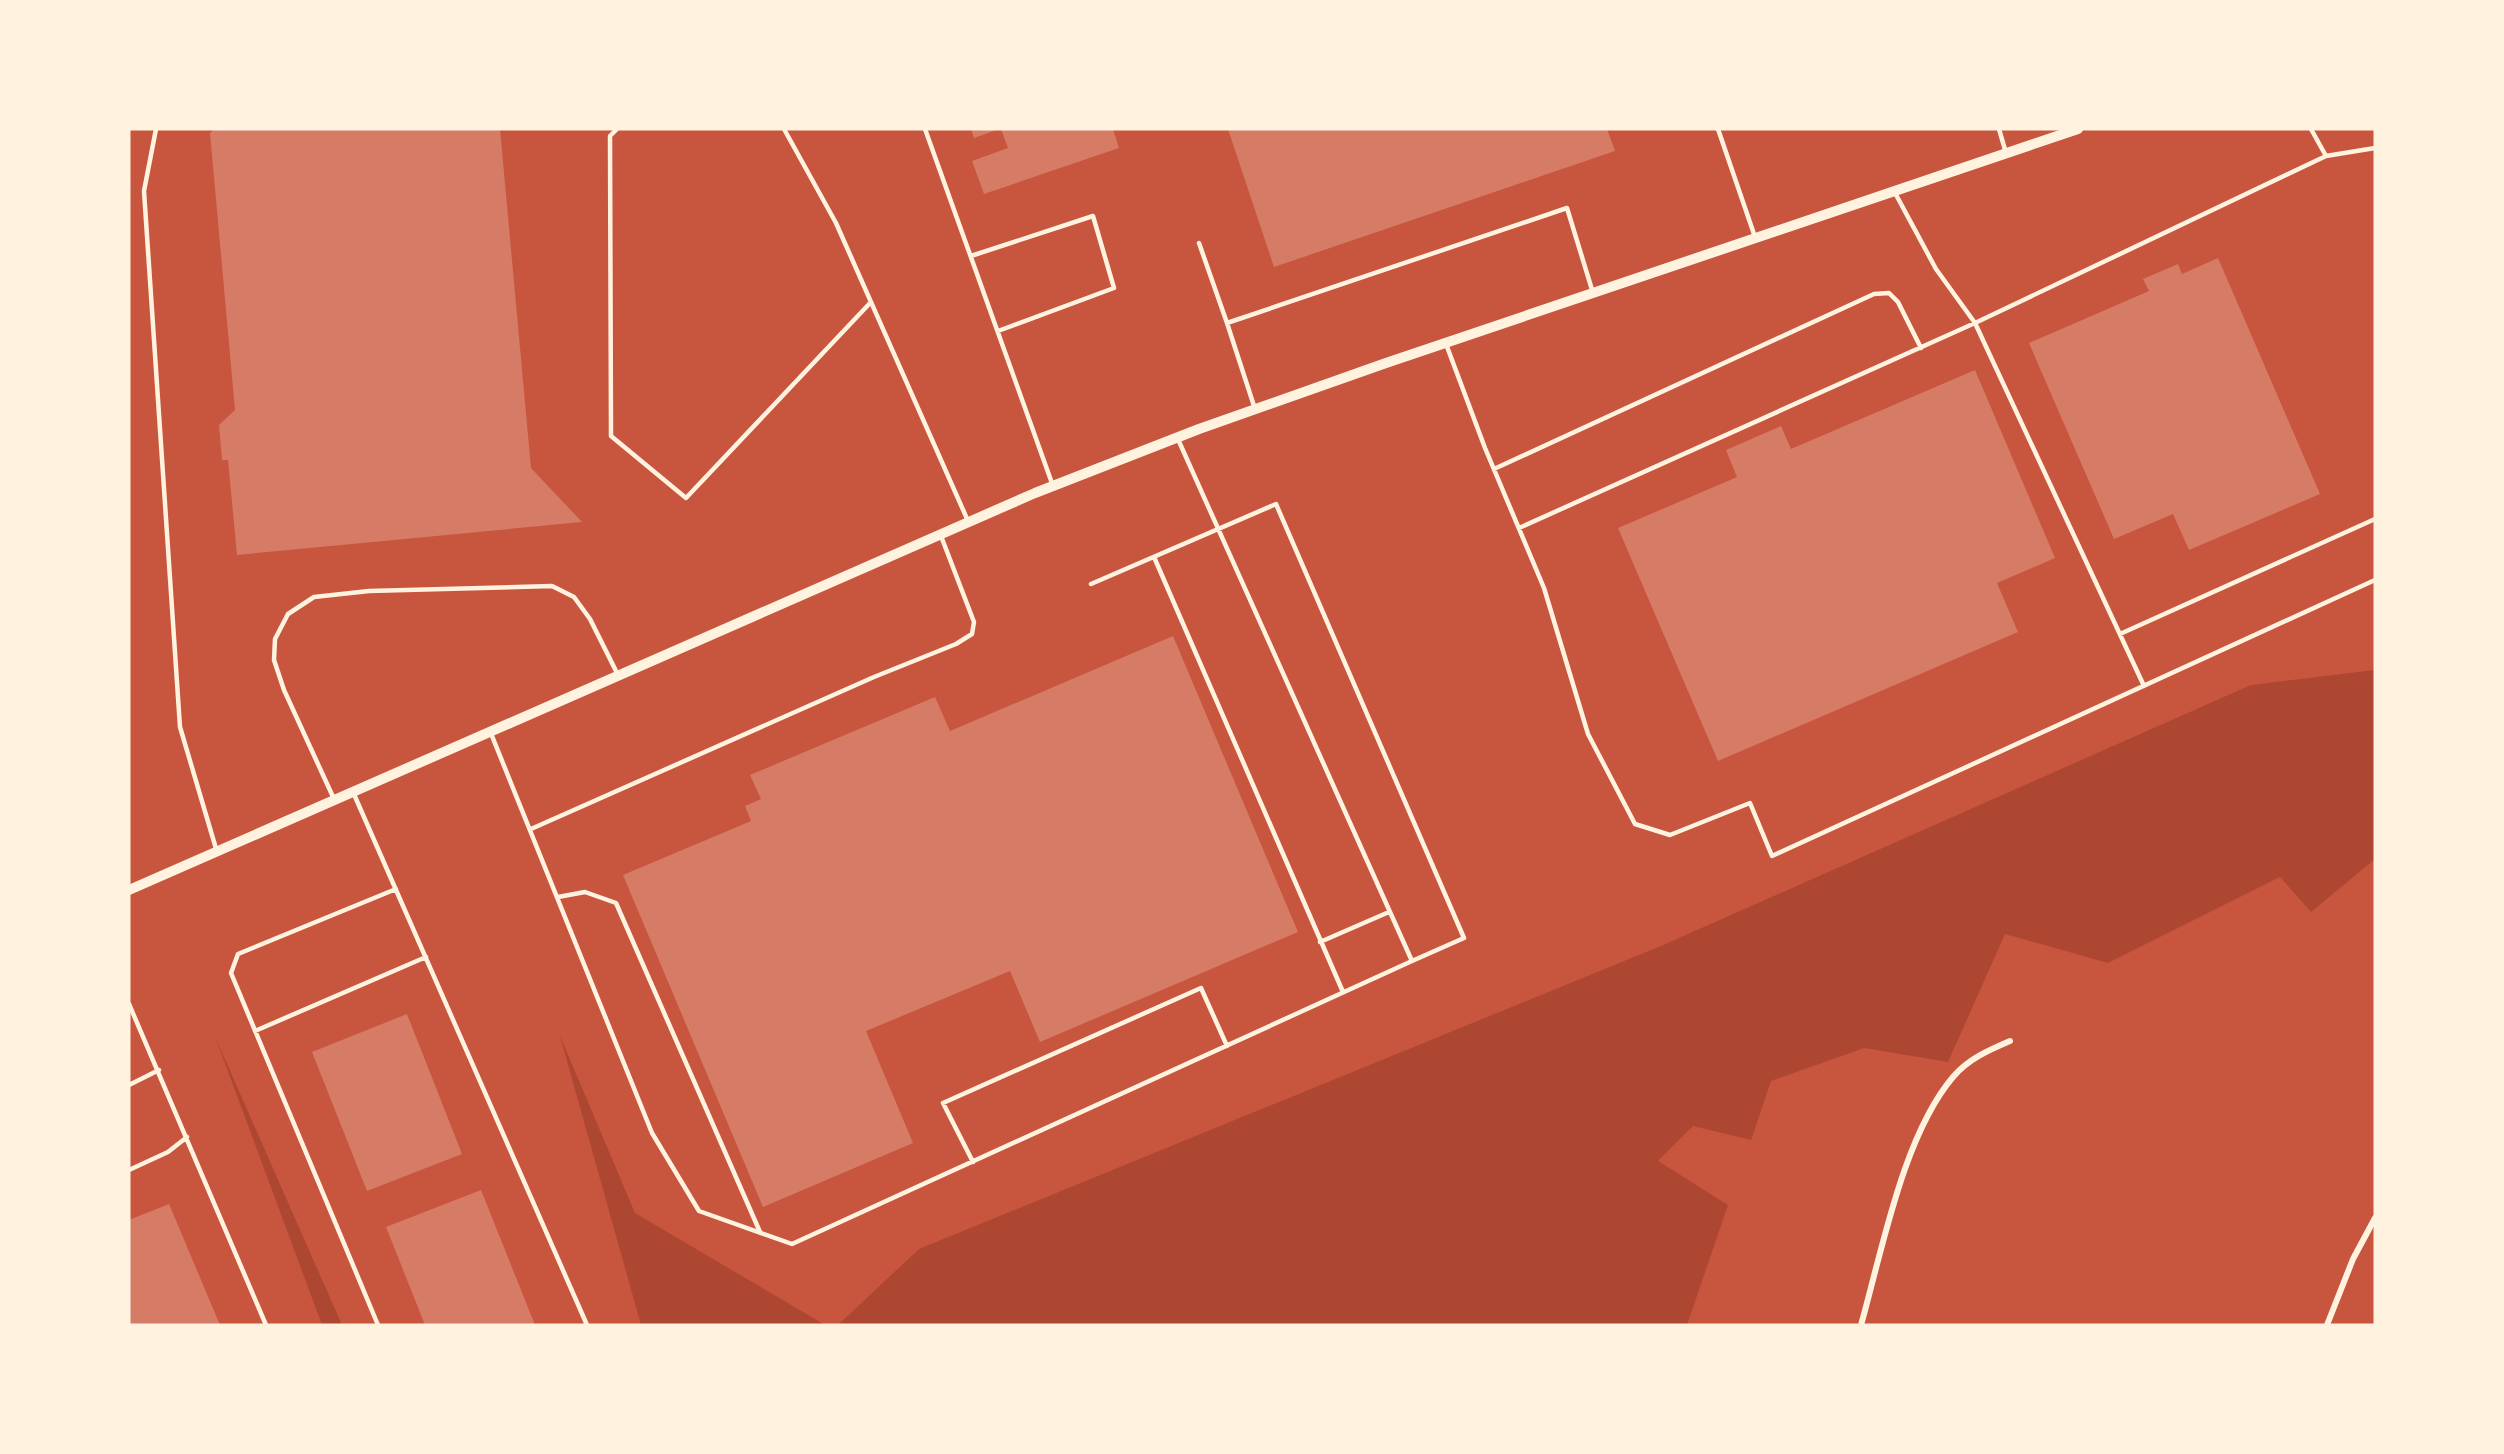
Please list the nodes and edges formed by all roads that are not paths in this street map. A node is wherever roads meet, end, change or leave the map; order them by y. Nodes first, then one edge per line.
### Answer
1 (156, 129) edge
2 (617, 129) edge
3 (784, 129) edge
4 (925, 129) edge
5 (1718, 129) edge
6 (1999, 129) edge
7 (2078, 129) edge
8 (2311, 129) edge
9 (2375, 148) edge
10 (2006, 153) junction
11 (2326, 156) junction
12 (1894, 191) junction
13 (1755, 238) junction
14 (1199, 243) dead end
15 (971, 256) junction
16 (1593, 293) junction
17 (871, 302) junction
18 (1227, 323) junction
19 (1976, 323) junction
20 (998, 331) junction
21 (1446, 343) junction
22 (1921, 348) junction
23 (1255, 409) junction
24 (1177, 437) junction
25 (1494, 469) junction
26 (1053, 486) junction
27 (2375, 519) edge
28 (968, 521) junction
29 (1519, 528) junction
30 (1218, 529) junction
31 (940, 534) junction
32 (1154, 557) junction
33 (2375, 580) edge
34 (1091, 584) dead end
35 (2120, 634) junction
36 (618, 675) junction
37 (2144, 686) junction
38 (490, 731) junction
39 (353, 792) junction
40 (334, 800) junction
41 (531, 830) junction
42 (216, 852) junction
43 (396, 889) junction
44 (129, 890) edge
45 (558, 897) junction
46 (1389, 912) junction
47 (1320, 942) junction
48 (426, 957) junction
49 (1412, 961) junction
50 (1343, 993) junction
51 (129, 1005) edge
52 (255, 1031) junction
53 (2010, 1041) dead end
54 (1227, 1046) junction
55 (159, 1070) junction
56 (129, 1084) edge
57 (187, 1137) junction
58 (973, 1162) junction
59 (129, 1170) edge
60 (2375, 1218) edge
61 (760, 1232) junction
62 (266, 1325) edge
63 (378, 1325) edge
64 (586, 1325) edge
65 (1861, 1325) edge
66 (2328, 1325) edge

1 - 42 lane
2 - 17 lane
3 - 17 lane
4 - 15 lane
5 - 13 lane
6 - 10 lane
7 - 10 street
8 - 11 lane
9 - 11 lane
10 - 12 street
11 - 19 lane
12 - 13 street
12 - 19 lane
13 - 16 street
14 - 18 lane
15 - 20 lane
15 - 20 lane
16 - 18 lane
16 - 21 street
17 - 28 lane
18 - 23 lane
19 - 22 lane
19 - 35 lane
20 - 26 lane
21 - 23 street
21 - 25 lane
22 - 25 lane
22 - 29 lane
23 - 24 street
24 - 26 street
24 - 30 lane
25 - 29 lane
26 - 28 street
27 - 35 lane
28 - 31 street
29 - 37 lane
30 - 32 lane
30 - 46 lane
30 - 49 lane
31 - 36 street
31 - 41 lane
32 - 34 lane
32 - 47 lane
33 - 37 lane
35 - 37 lane
36 - 38 street
36 - 40 lane
38 - 39 street
38 - 41 lane
39 - 40 street
39 - 43 lane
40 - 42 street
41 - 45 lane
42 - 44 street
43 - 48 lane
43 - 52 lane
45 - 61 lane
45 - 61 lane
46 - 47 lane
46 - 49 lane
47 - 50 lane
48 - 52 lane
48 - 64 lane
49 - 50 lane
50 - 54 lane
51 - 55 lane
52 - 63 lane
53 - 65 street
54 - 58 lane
54 - 58 lane
55 - 56 lane
55 - 57 lane
57 - 59 lane
57 - 62 lane
58 - 61 lane
60 - 66 street

